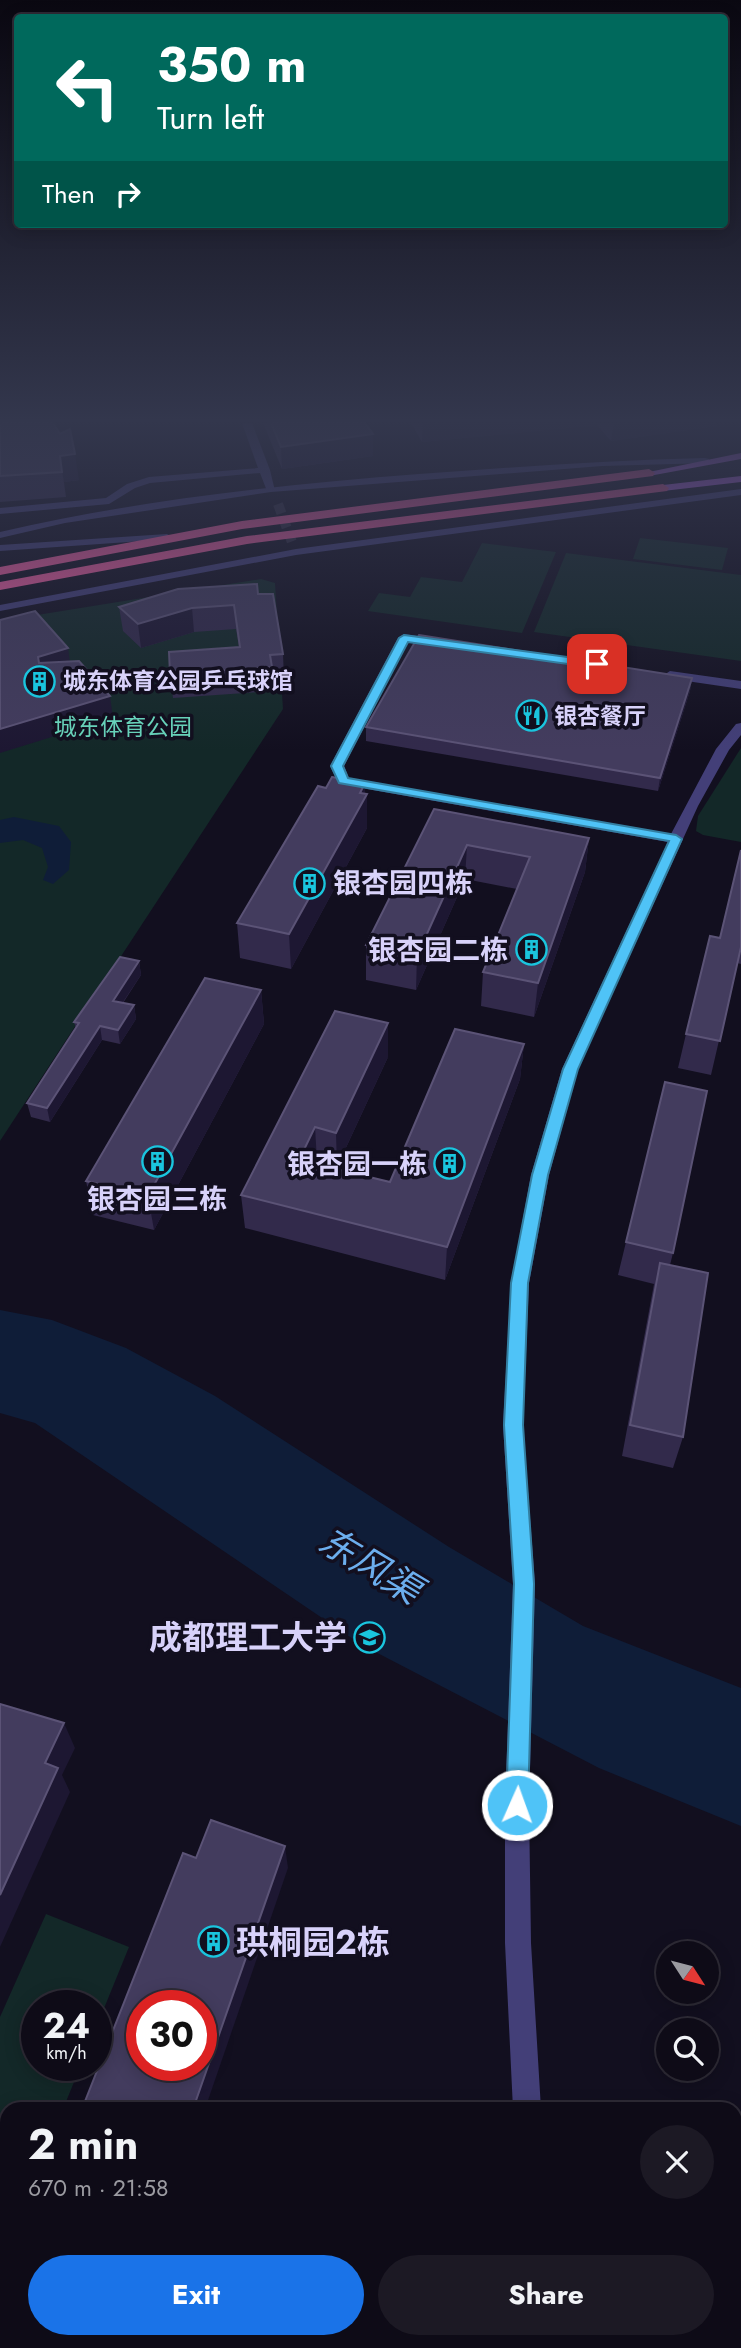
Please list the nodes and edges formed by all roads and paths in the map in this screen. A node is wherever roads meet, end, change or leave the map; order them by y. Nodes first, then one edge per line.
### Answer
1 (196, 533) edge
2 (300, 533) edge
3 (416, 533) edge
4 (167, 537) junction
5 (0, 548) edge
6 (0, 570) edge
7 (0, 588) edge
8 (0, 608) edge
9 (455, 645) edge
10 (662, 673) edge
11 (741, 685) edge
12 (741, 727) edge
13 (676, 839) junction
14 (527, 2102) edge

1 - 4 highway
2 - 7 highway
3 - 8 street
4 - 5 street
4 - 6 highway
9 - 13 street
10 - 11 street
12 - 13 street
13 - 14 street

